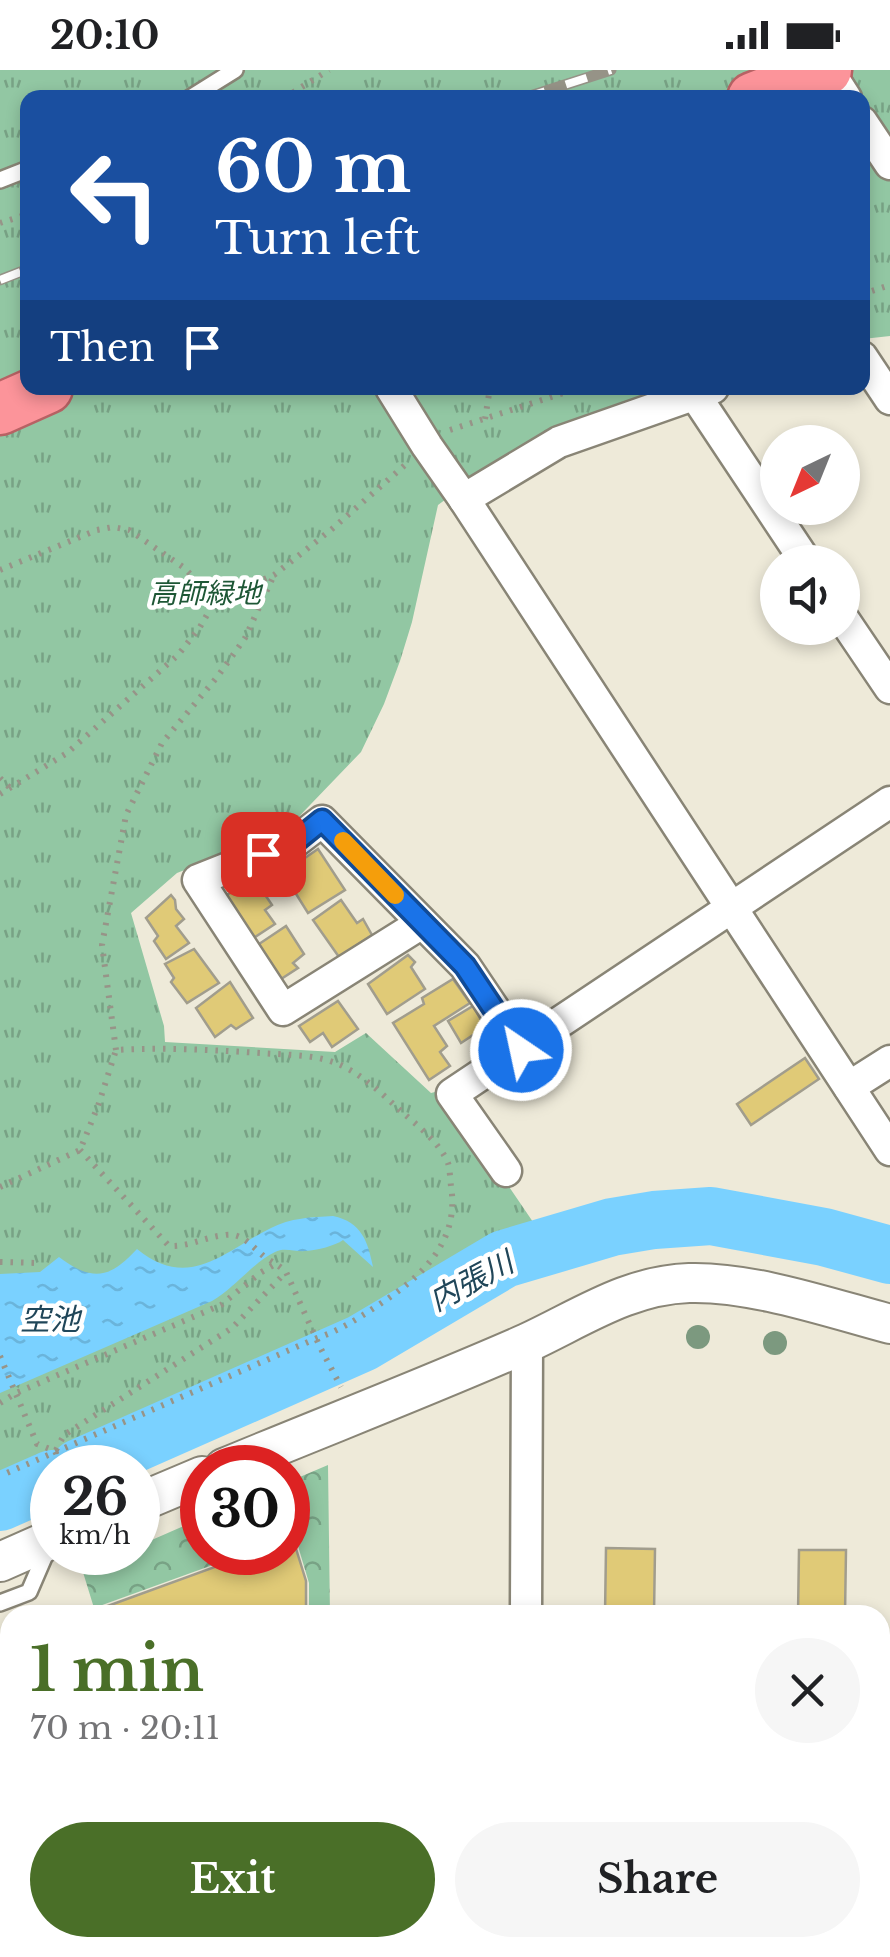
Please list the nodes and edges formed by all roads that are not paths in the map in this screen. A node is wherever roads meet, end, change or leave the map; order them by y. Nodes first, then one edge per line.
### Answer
1 (235, 70) edge
2 (827, 70) edge
3 (203, 90) edge
4 (774, 90) edge
5 (870, 134) edge
6 (890, 164) edge
7 (870, 367) edge
8 (31, 395) edge
9 (395, 395) edge
10 (693, 395) edge
11 (706, 395) edge
12 (890, 399) edge
13 (0, 409) edge
14 (464, 498) junction
15 (796, 545) edge
16 (860, 644) edge
17 (890, 688) edge
18 (890, 802) edge
19 (732, 908) junction
20 (422, 922) junction
21 (521, 1050) junction
22 (890, 1061) edge
23 (849, 1087) junction
24 (890, 1150) edge
25 (506, 1172) dead end
26 (890, 1324) edge
27 (527, 1342) junction
28 (279, 1445) edge
29 (30, 1549) edge
30 (0, 1562) edge
31 (37, 1575) edge
32 (0, 1603) edge
33 (526, 1605) edge

1 - 3 lane
2 - 4 highway
5 - 6 street
7 - 12 street
8 - 13 highway
9 - 14 street
10 - 14 street
11 - 15 street
14 - 19 street
16 - 17 street
18 - 19 street
19 - 21 street
19 - 23 street
20 - 20 street
20 - 21 street
21 - 25 street
22 - 23 street
23 - 24 street
26 - 27 street
27 - 28 street
27 - 33 street
29 - 30 street
31 - 32 lane

